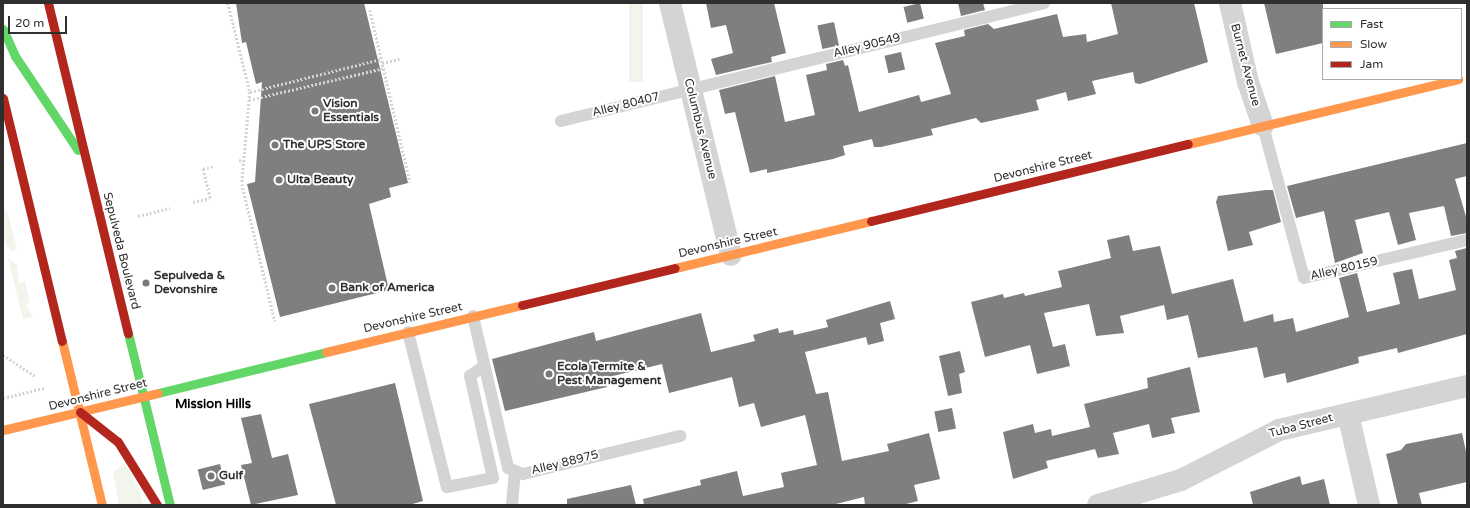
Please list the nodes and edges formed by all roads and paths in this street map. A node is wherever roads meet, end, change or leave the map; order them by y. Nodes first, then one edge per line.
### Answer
1 (48, 3) edge
2 (228, 3) edge
3 (670, 3) edge
4 (1044, 3) edge
5 (1230, 3) edge
6 (370, 10) dead end
7 (3, 29) edge
8 (382, 59) junction
9 (400, 59) dead end
10 (382, 63) junction
11 (384, 68) junction
12 (1456, 80) edge
13 (691, 89) junction
14 (250, 92) junction
15 (3, 98) edge
16 (249, 100) junction
17 (561, 121) dead end
18 (1263, 126) junction
19 (239, 160) dead end
20 (244, 161) junction
21 (87, 163) junction
22 (213, 166) dead end
23 (410, 182) dead end
24 (193, 202) dead end
25 (170, 208) dead end
26 (138, 216) dead end
27 (1467, 240) edge
28 (731, 255) junction
29 (473, 316) junction
30 (275, 320) dead end
31 (408, 332) junction
32 (3, 355) edge
33 (484, 366) junction
34 (35, 376) dead end
35 (1467, 386) edge
36 (44, 388) dead end
37 (144, 396) junction
38 (3, 398) edge
39 (80, 412) junction
40 (1348, 414) junction
41 (3, 430) edge
42 (680, 436) dead end
43 (515, 471) junction
44 (102, 505) edge
45 (157, 505) edge
46 (170, 505) edge
47 (512, 505) edge
48 (1098, 505) edge
49 (1369, 505) edge

1 - 21 main road, Sepulveda Boulevard
2 - 14 path
3 - 13 street, Columbus Avenue
4 - 13 lane, Alley 90549
5 - 18 street, Burnet Avenue
6 - 8 path
7 - 21 main road
8 - 10 path
8 - 14 path
9 - 10 path
10 - 11 path
11 - 16 path
11 - 23 path
12 - 18 main road, Devonshire Street
13 - 17 lane, Alley 80407
13 - 28 street, Columbus Avenue
14 - 16 path
15 - 39 main road
16 - 20 path
18 - 27 lane, Alley 80159
18 - 28 main road, Devonshire Street
19 - 20 path
20 - 30 path
21 - 37 main road, Sepulveda Boulevard
22 - 24 path
25 - 26 path
28 - 29 main road, Devonshire Street
29 - 31 main road, Devonshire Street
29 - 33 lane, Alley 88975
31 - 33 lane
31 - 37 main road, Devonshire Street
32 - 34 path
33 - 43 lane, Alley 88975
35 - 40 street, Tuba Street
36 - 38 path
37 - 39 main road, Devonshire Street
37 - 46 main road, Sepulveda Boulevard
39 - 41 main road, Devonshire Street
39 - 44 main road
39 - 45 main road
40 - 48 street, Tuba Street
40 - 49 street
42 - 43 lane, Alley 88975
43 - 47 lane

